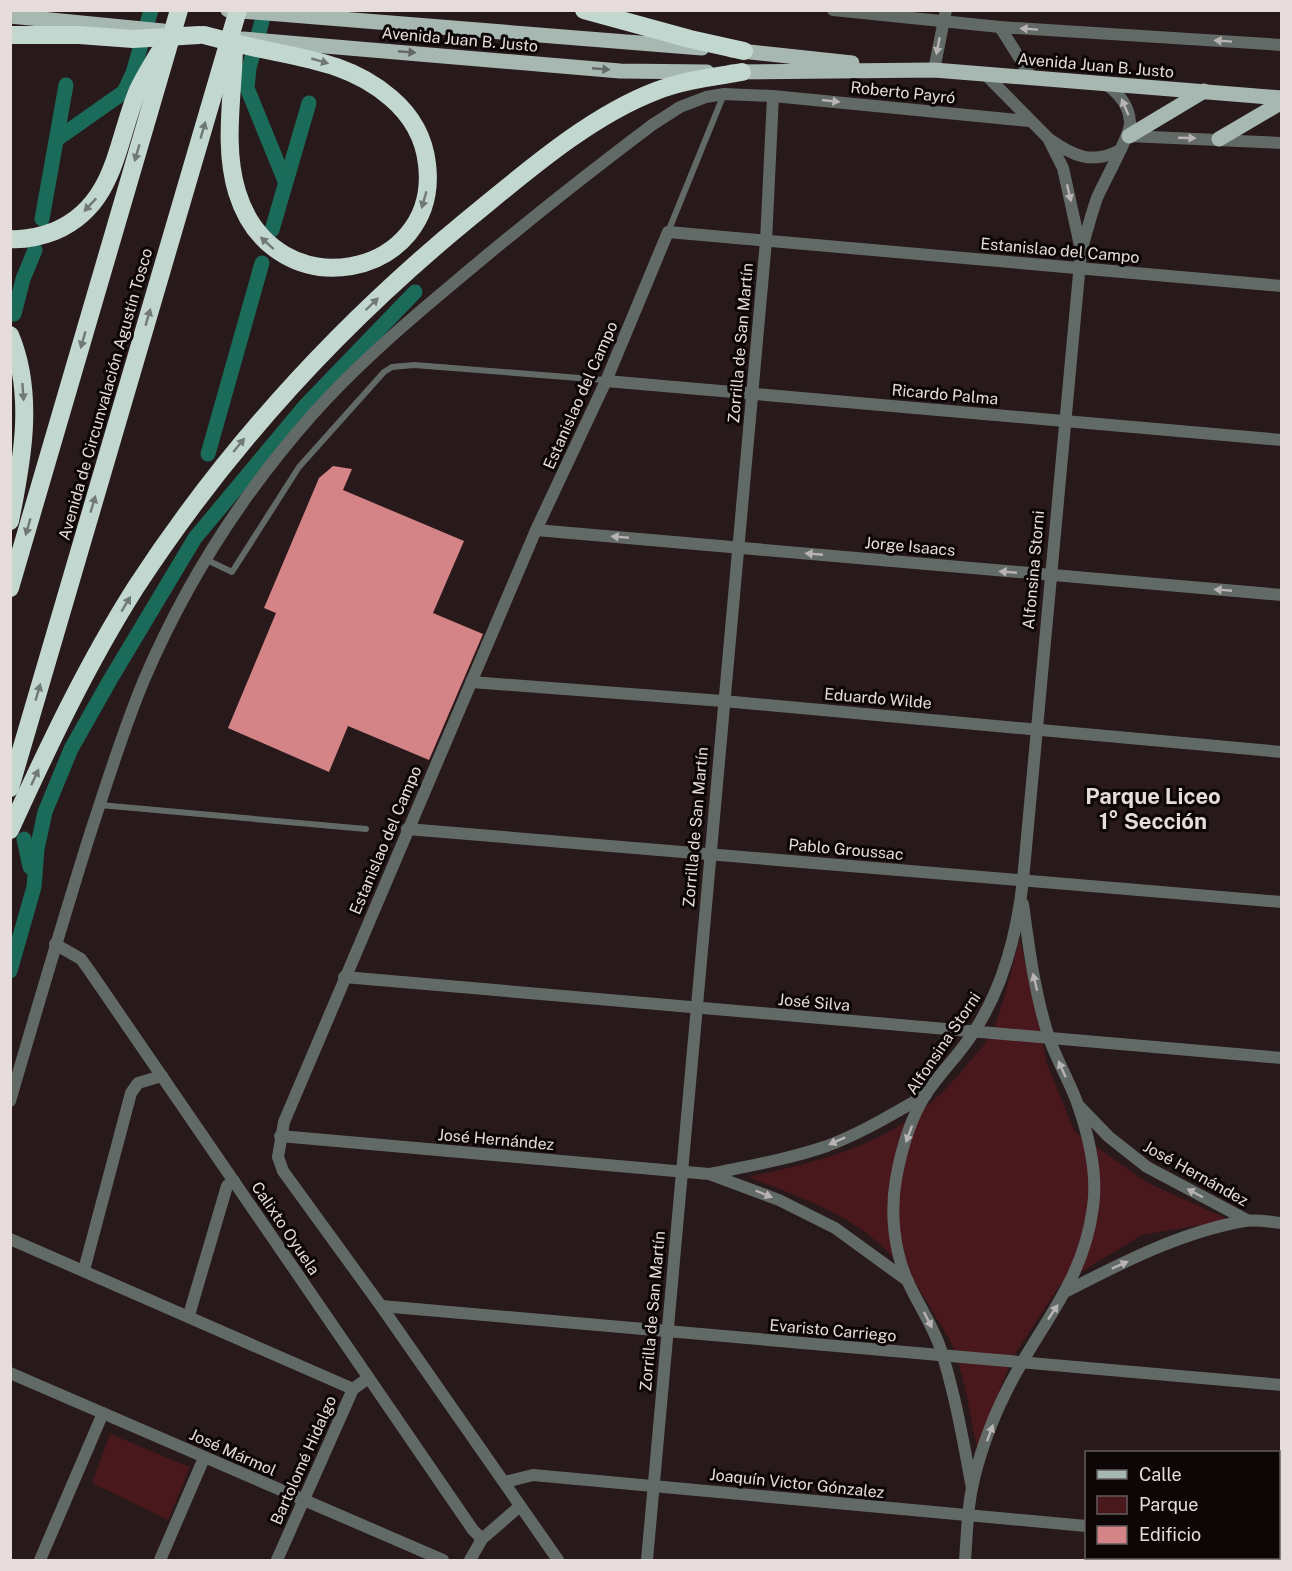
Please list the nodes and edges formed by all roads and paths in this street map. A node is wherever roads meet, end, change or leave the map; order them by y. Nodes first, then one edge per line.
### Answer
1 (584, 10) edge
2 (833, 10) edge
3 (177, 14) edge
4 (10, 16) edge
5 (235, 16) edge
6 (944, 16) edge
7 (1000, 27) junction
8 (134, 33) junction
9 (10, 35) edge
10 (264, 45) junction
11 (1281, 45) edge
12 (744, 51) junction
13 (908, 69) junction
14 (934, 70) junction
15 (742, 72) junction
16 (985, 74) junction
17 (1032, 78) junction
18 (1107, 84) junction
19 (1204, 91) junction
20 (724, 94) junction
21 (773, 96) junction
22 (1281, 100) edge
23 (1029, 121) junction
24 (1129, 136) junction
25 (1048, 138) junction
26 (1219, 139) junction
27 (1281, 143) edge
28 (1118, 151) junction
29 (668, 232) junction
30 (10, 239) edge
31 (766, 240) junction
32 (1081, 252) junction
33 (1079, 268) junction
34 (1281, 286) edge
35 (10, 335) edge
36 (606, 381) junction
37 (752, 393) junction
38 (1064, 421) junction
39 (1281, 440) edge
40 (10, 521) edge
41 (536, 530) junction
42 (737, 547) junction
43 (207, 560) junction
44 (1049, 575) junction
45 (10, 588) edge
46 (1281, 595) edge
47 (471, 682) junction
48 (723, 701) junction
49 (1035, 729) junction
50 (1281, 752) edge
51 (10, 788) edge
52 (100, 805) junction
53 (366, 829) dead end
54 (407, 829) junction
55 (10, 830) edge
56 (710, 854) junction
57 (1022, 885) junction
58 (1281, 902) edge
59 (55, 944) junction
60 (344, 977) junction
61 (696, 1008) junction
62 (974, 1032) junction
63 (1049, 1039) junction
64 (1281, 1058) edge
65 (162, 1076) junction
66 (926, 1095) junction
67 (10, 1101) edge
68 (1078, 1105) junction
69 (280, 1136) junction
70 (681, 1172) junction
71 (709, 1174) junction
72 (234, 1181) junction
73 (1246, 1220) junction
74 (1281, 1223) edge
75 (10, 1239) edge
76 (84, 1270) junction
77 (908, 1281) junction
78 (1067, 1291) junction
79 (381, 1306) junction
80 (189, 1315) junction
81 (666, 1331) junction
82 (943, 1357) junction
83 (1022, 1362) junction
84 (10, 1373) edge
85 (367, 1378) junction
86 (1281, 1385) edge
87 (353, 1389) junction
88 (103, 1413) junction
89 (204, 1458) junction
90 (505, 1482) junction
91 (653, 1485) junction
92 (972, 1488) junction
93 (302, 1501) junction
94 (520, 1506) junction
95 (969, 1516) junction
96 (1085, 1526) edge
97 (482, 1539) junction
98 (40, 1560) edge
99 (160, 1560) edge
100 (277, 1560) edge
101 (443, 1560) edge
102 (470, 1560) edge
103 (558, 1560) edge
104 (647, 1560) edge
105 (965, 1560) edge

1 - 12 highway
2 - 6 street
3 -> 30 highway
3 -> 45 highway
4 - 8 main road
10 -> 5 highway
5 - 12 main road, Avenida Juan B. Justo
51 -> 5 highway, Avenida de Circunvalación Agustín Tosco
6 - 7 street
6 -> 14 street
11 -> 7 street
7 - 17 street
8 - 9 highway
8 - 10 highway
10 -> 15 main road, Avenida Juan B. Justo
12 - 13 main road, Avenida Juan B. Justo
13 - 14 main road, Avenida Juan B. Justo
13 - 15 main road, Avenida Juan B. Justo
14 - 16 main road, Avenida Juan B. Justo
55 -> 15 highway
16 - 17 main road, Avenida Juan B. Justo
16 - 23 street, Alfonsina Storni
17 - 18 main road, Avenida Juan B. Justo
18 - 19 main road, Avenida Juan B. Justo
24 -> 18 street
19 - 22 main road, Avenida Juan B. Justo
19 - 24 main road
20 - 21 street, Roberto Payró
20 - 29 lane
20 - 43 street, Roberto Payró
21 -> 23 street, Roberto Payró
21 - 31 street, Zorrilla de San Martín
22 - 26 main road
23 - 25 street, Alfonsina Storni
24 -> 26 street
24 - 28 street, Alfonsina Storni
25 - 28 street
25 -> 32 street, Alfonsina Storni
26 - 27 street
28 - 32 street, Alfonsina Storni
29 - 31 street, Estanislao del Campo
29 - 36 street, Estanislao del Campo
31 - 33 street, Estanislao del Campo
31 - 37 street, Zorrilla de San Martín
32 - 33 street, Alfonsina Storni
33 - 34 street, Estanislao del Campo
33 - 38 street, Alfonsina Storni
35 -> 40 highway
36 - 37 street, Ricardo Palma
36 - 41 street, Estanislao del Campo
36 - 43 lane
37 - 38 street, Ricardo Palma
37 - 42 street, Zorrilla de San Martín
38 - 39 street, Ricardo Palma
38 - 44 street, Alfonsina Storni
42 -> 41 street, Jorge Isaacs
41 - 47 street, Estanislao del Campo
44 -> 42 street, Jorge Isaacs
42 - 48 street, Zorrilla de San Martín
43 - 52 street, Roberto Payró
46 -> 44 street, Jorge Isaacs
44 - 49 street, Alfonsina Storni
47 - 48 street, Eduardo Wilde
47 - 54 street, Estanislao del Campo
48 - 49 street, Eduardo Wilde
48 - 56 street, Zorrilla de San Martín
49 - 50 street, Eduardo Wilde
49 - 57 street, Alfonsina Storni
52 - 53 lane
52 - 59 street, Roberto Payró
54 - 56 street, Pablo Groussac
54 - 60 street, Estanislao del Campo
56 - 57 street, Pablo Groussac
56 - 61 street, Zorrilla de San Martín
57 - 58 street, Pablo Groussac
57 - 62 street, Alfonsina Storni
63 -> 57 street, Alfonsina Storni
59 - 65 street, Calixto Oyuela
59 - 67 street
60 - 61 street, José Silva
60 - 69 street, Estanislao del Campo
61 - 62 street, José Silva
61 - 70 street, Zorrilla de San Martín
62 - 63 street, José Silva
62 - 66 street, Alfonsina Storni
63 - 64 street, José Silva
68 -> 63 street, Alfonsina Storni
65 - 72 street, Calixto Oyuela
65 - 76 street
66 -> 71 street, José Hernández
66 -> 77 street, Alfonsina Storni
73 -> 68 street, José Hernández
68 - 78 street, Alfonsina Storni
69 - 70 street, José Hernández
69 - 79 street, Calixto Oyuela
70 - 71 street, José Hernández
70 - 81 street, Zorrilla de San Martín
71 -> 77 street, José Hernández
72 - 80 street
72 - 85 street, Calixto Oyuela
73 - 74 street, José Hernández
78 -> 73 street, José Hernández
75 - 76 street
76 - 80 street
77 -> 82 street, Alfonsina Storni
83 -> 78 street, Alfonsina Storni
79 - 81 street, Evaristo Carriego
79 - 90 street, Calixto Oyuela
80 - 87 street
81 - 82 street, Evaristo Carriego
81 - 91 street, Zorrilla de San Martín
82 - 83 street, Evaristo Carriego
82 - 92 street, Alfonsina Storni
83 - 86 street, Evaristo Carriego
92 -> 83 street, Alfonsina Storni
84 - 88 street, José Mármol
85 - 87 street, Bartolomé Hidalgo
85 - 97 street, Calixto Oyuela
87 - 93 street, Bartolomé Hidalgo
88 - 89 street, José Mármol
88 - 98 street
89 - 93 street, José Mármol
89 - 99 street
90 - 91 street, Joaquín Victor Gónzalez
90 - 94 street, Calixto Oyuela
91 - 95 street, Joaquín Victor Gónzalez
91 - 104 street, Zorrilla de San Martín
92 - 95 street, Alfonsina Storni
93 - 100 street, Bartolomé Hidalgo
93 - 101 street, José Mármol
94 - 97 street
94 - 103 street, Calixto Oyuela
95 - 96 street, Joaquín Victor Gónzalez
95 - 105 street, Alfonsina Storni
97 - 102 street

